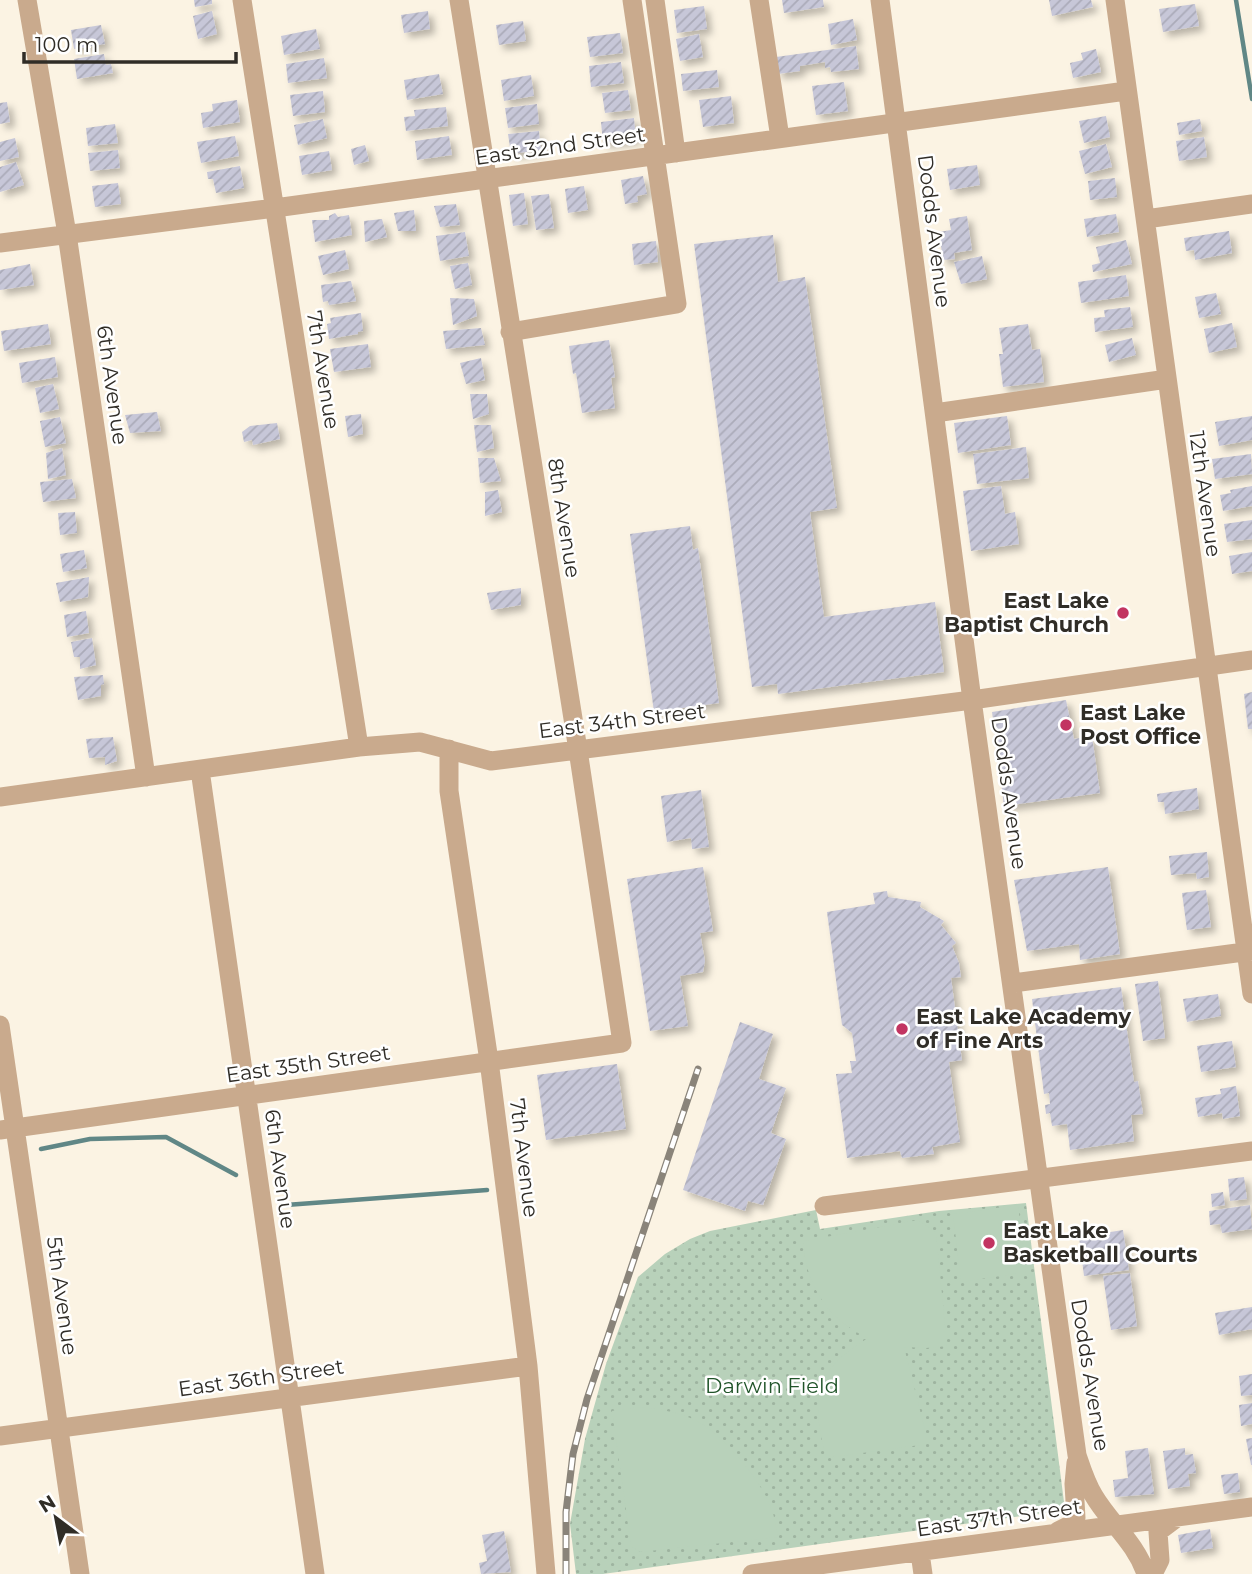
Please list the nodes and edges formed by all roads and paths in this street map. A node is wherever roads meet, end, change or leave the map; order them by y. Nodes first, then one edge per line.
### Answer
1 (27, 0) edge
2 (242, 0) edge
3 (459, 0) edge
4 (632, 0) edge
5 (655, 0) edge
6 (759, 0) edge
7 (880, 0) edge
8 (1115, 0) edge
9 (1126, 90) junction
10 (897, 124) junction
11 (780, 138) junction
12 (676, 153) junction
13 (656, 156) junction
14 (488, 179) junction
15 (1252, 204) edge
16 (275, 208) junction
17 (1146, 219) junction
18 (67, 234) junction
19 (0, 243) edge
20 (510, 332) junction
21 (1167, 379) junction
22 (935, 413) junction
23 (1252, 660) edge
24 (1205, 666) junction
25 (972, 700) junction
26 (359, 747) junction
27 (449, 749) junction
28 (578, 750) junction
29 (200, 770) junction
30 (146, 777) junction
31 (0, 797) edge
32 (1249, 952) edge
33 (1013, 984) junction
34 (1252, 995) edge
35 (0, 1025) edge
36 (622, 1043) joint
37 (489, 1061) junction
38 (246, 1096) junction
39 (7, 1129) edge
40 (1252, 1151) edge
41 (1039, 1178) junction
42 (824, 1206) dead end
43 (527, 1366) junction
44 (289, 1397) junction
45 (59, 1428) junction
46 (0, 1436) edge
47 (1077, 1455) junction
48 (1252, 1507) edge
49 (1179, 1516) junction
50 (1115, 1524) junction
51 (1056, 1533) junction
52 (920, 1553) junction
53 (80, 1574) edge
54 (315, 1574) edge
55 (546, 1574) edge
56 (752, 1574) edge
57 (923, 1574) edge
58 (1146, 1574) edge
59 (1153, 1574) edge

1 - 18 street, 6th Avenue
2 - 16 street, 7th Avenue
3 - 14 street, 8th Avenue
4 - 13 street
5 - 12 street
6 - 11 street
7 - 10 street, Dodds Avenue
8 - 9 street, 12th Avenue
9 - 10 street, East 32nd Street
9 - 17 street, 12th Avenue
10 - 11 street, East 32nd Street
10 - 22 street, Dodds Avenue
11 - 12 street, East 32nd Street
12 - 13 street, East 32nd Street
13 - 14 street, East 32nd Street
13 - 20 street
14 - 16 street, East 32nd Street
14 - 20 street, 8th Avenue
15 - 17 street
16 - 18 street, East 32nd Street
16 - 26 street, 7th Avenue
17 - 21 street, 12th Avenue
18 - 19 street, East 32nd Street
18 - 30 street, 6th Avenue
20 - 28 street, 8th Avenue
21 - 22 street
21 - 24 street, 12th Avenue
22 - 25 street, Dodds Avenue
23 - 24 street, East 34th Street
24 - 25 street, East 34th Street
24 - 32 street, 12th Avenue
25 - 28 street, East 34th Street
25 - 33 street, Dodds Avenue
26 - 27 street, East 34th Street
26 - 29 street, East 34th Street
27 - 28 street, East 34th Street
27 - 37 street, 7th Avenue
28 - 36 street, 8th Avenue
29 - 30 street, East 34th Street
29 - 38 street, 6th Avenue
30 - 31 street, East 34th Street
32 - 33 street
32 - 34 street, 12th Avenue
33 - 41 street, Dodds Avenue
35 - 39 street, 5th Avenue
36 - 37 street, East 35th Street
37 - 38 street, East 35th Street
37 - 43 street, 7th Avenue
38 - 39 street, East 35th Street
38 - 44 street, 6th Avenue
39 - 45 street, 5th Avenue
40 - 41 street
41 - 42 street
41 - 47 street, Dodds Avenue
43 - 44 street, East 36th Street
43 - 55 street, 7th Avenue
44 - 45 street, East 36th Street
44 - 54 street, 6th Avenue
45 - 46 street, East 36th Street
45 - 53 street, 5th Avenue
47 - 50 street, Dodds Avenue
47 - 51 street
48 - 49 street, East 37th Street
49 - 50 street, East 37th Street
49 - 59 street
50 - 51 street, East 37th Street
50 - 58 street, Dodds Avenue
51 - 52 street, East 37th Street
52 - 56 street, East 37th Street
52 - 57 street

